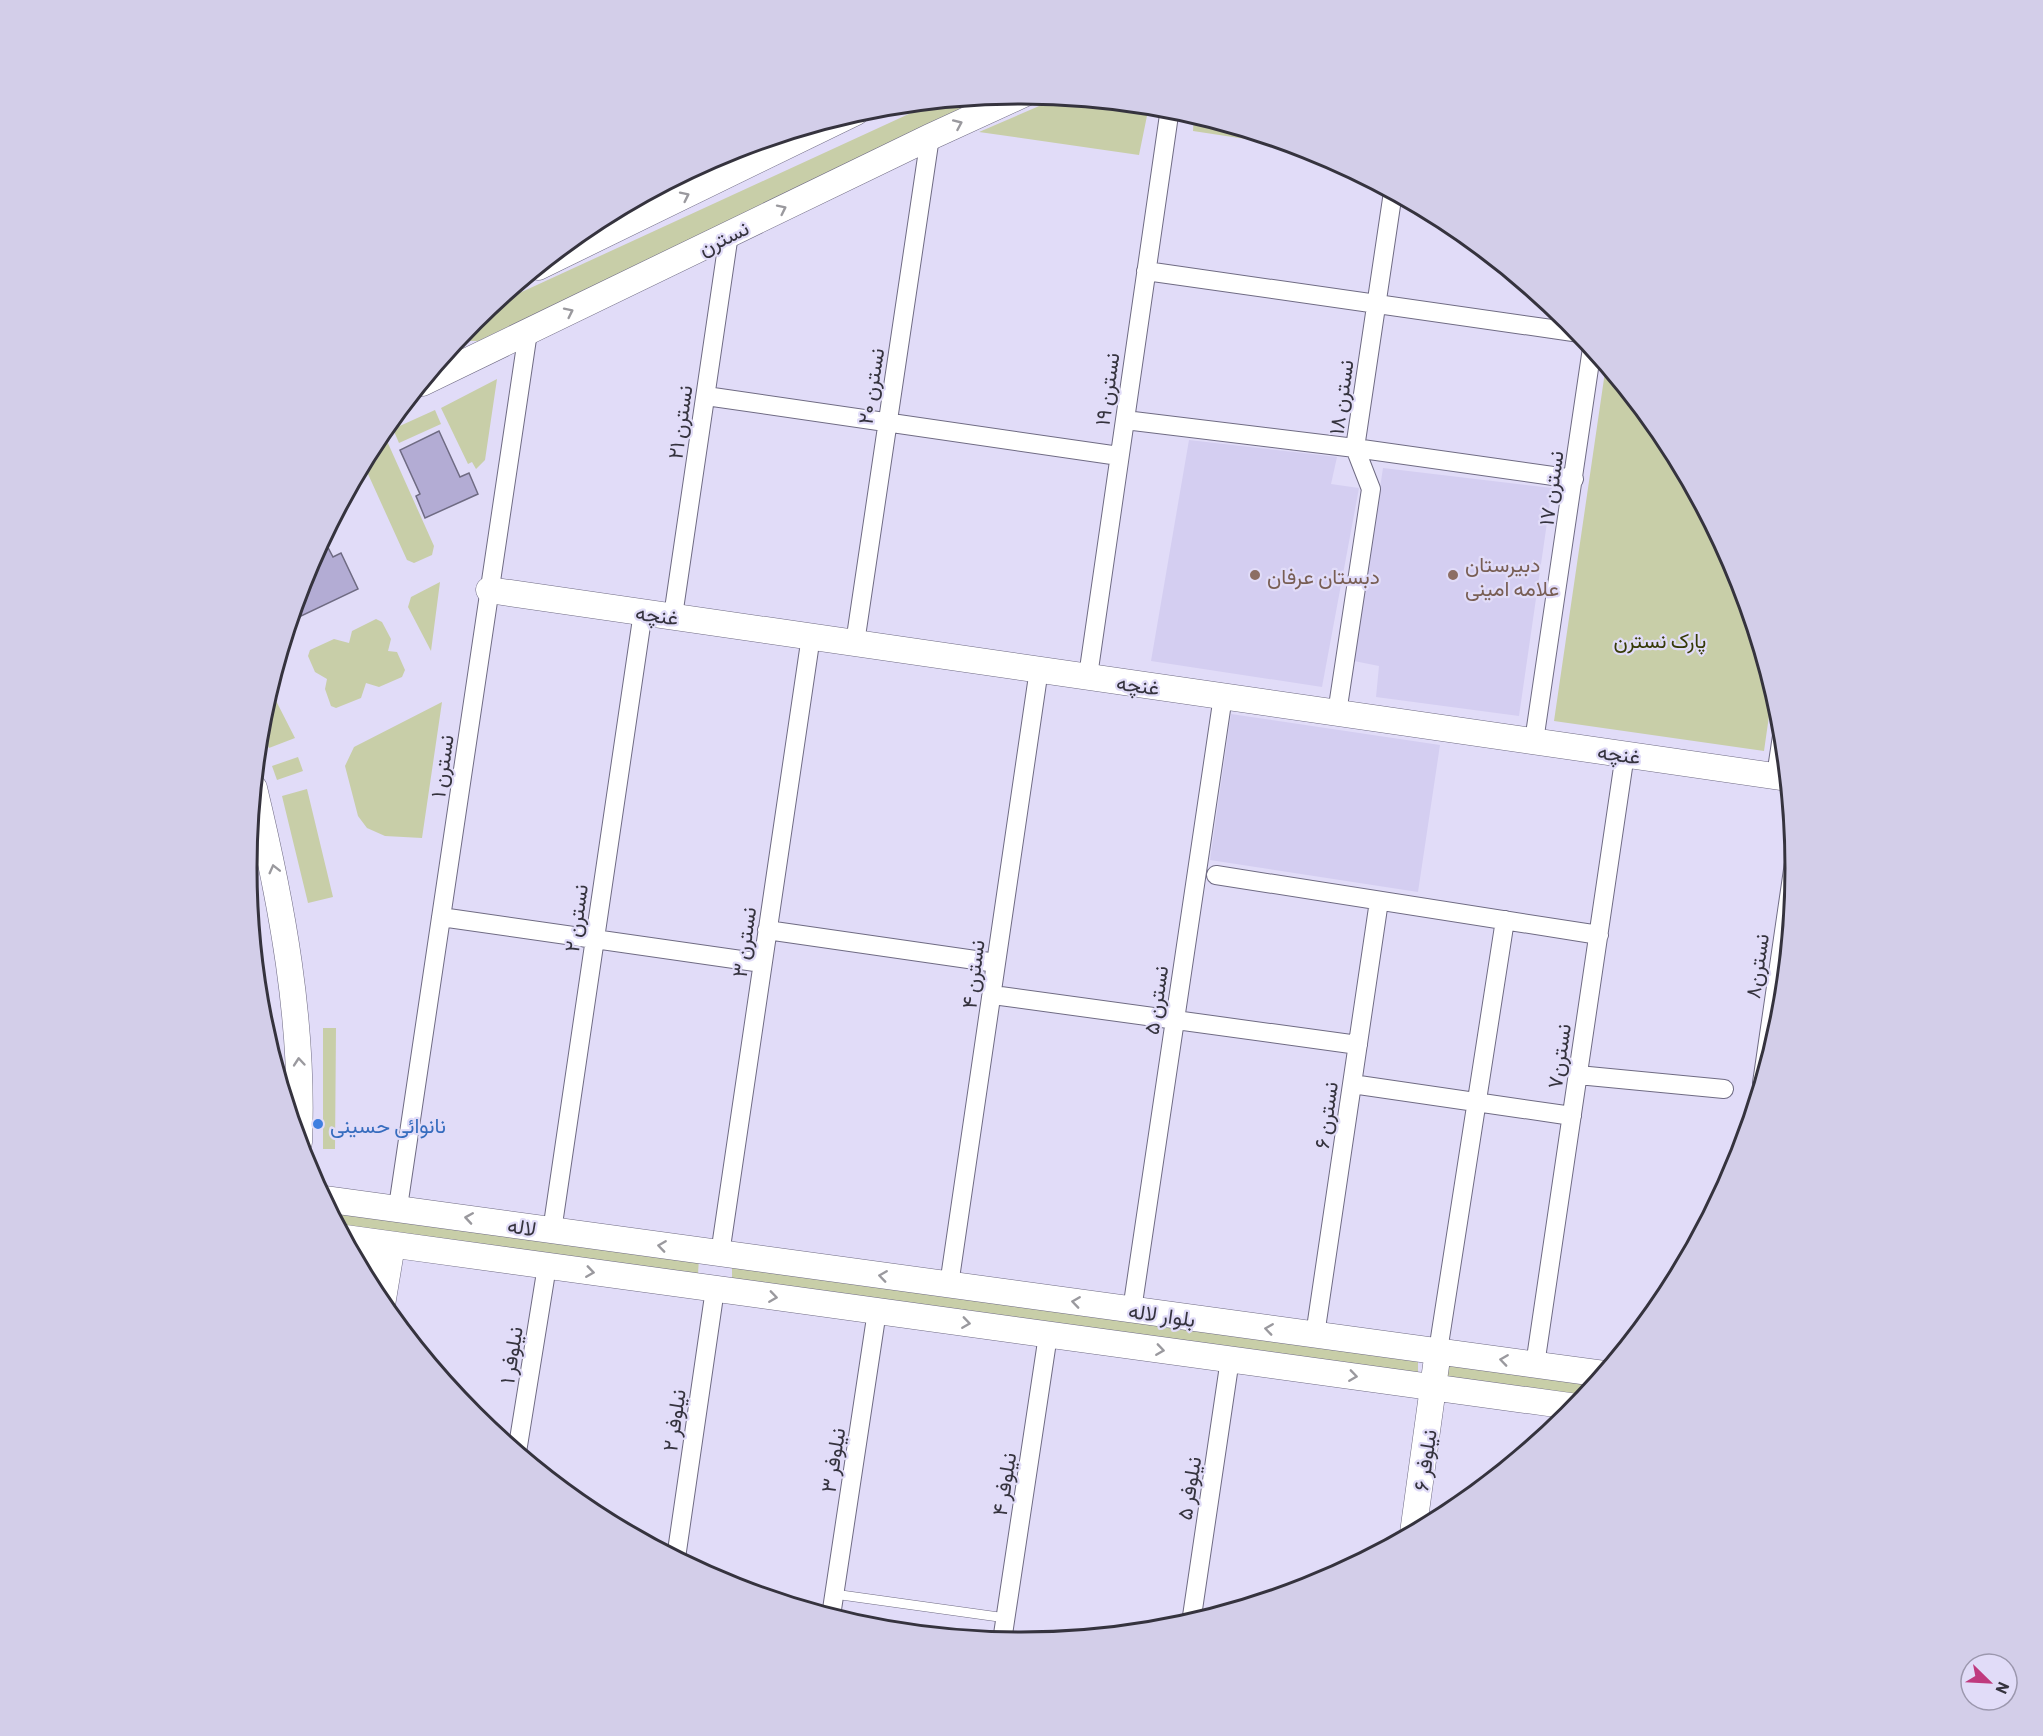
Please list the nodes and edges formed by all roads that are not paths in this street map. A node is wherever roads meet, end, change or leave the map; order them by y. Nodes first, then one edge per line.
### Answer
1 (1001, 104) edge
2 (1169, 118) edge
3 (812, 134) edge
4 (930, 137) junction
5 (1392, 199) edge
6 (729, 234) junction
7 (569, 252) edge
8 (1146, 271) junction
9 (1377, 304) junction
10 (1566, 331) edge
11 (528, 332) junction
12 (490, 350) junction
13 (459, 351) edge
14 (1591, 358) edge
15 (438, 375) edge
16 (706, 396) junction
17 (1125, 420) junction
18 (887, 422) junction
19 (1355, 448) junction
20 (1119, 456) junction
21 (1574, 479) junction
22 (489, 590) junction
23 (643, 612) junction
24 (673, 616) junction
25 (811, 636) junction
26 (855, 643) junction
27 (1039, 669) junction
28 (1088, 676) junction
29 (1223, 696) junction
30 (1337, 713) junction
31 (1534, 741) junction
32 (1625, 754) junction
33 (1780, 777) edge
34 (260, 811) edge
35 (1216, 875) dead end
36 (1379, 901) junction
37 (441, 917) junction
38 (1505, 920) junction
39 (768, 930) junction
40 (1599, 935) junction
41 (594, 939) junction
42 (1780, 962) edge
43 (762, 963) junction
44 (996, 963) junction
45 (1776, 984) edge
46 (993, 995) junction
47 (1175, 1020) junction
48 (1358, 1045) junction
49 (1578, 1075) junction
50 (1352, 1084) junction
51 (1724, 1089) dead end
52 (1477, 1102) junction
53 (1572, 1116) junction
54 (299, 1118) edge
55 (333, 1200) edge
56 (398, 1207) junction
57 (552, 1231) junction
58 (353, 1239) edge
59 (392, 1245) junction
60 (720, 1254) junction
61 (367, 1262) edge
62 (547, 1266) junction
63 (374, 1274) edge
64 (949, 1285) junction
65 (715, 1289) junction
66 (384, 1290) edge
67 (1132, 1310) junction
68 (877, 1311) junction
69 (1048, 1335) junction
70 (1315, 1335) junction
71 (1438, 1351) junction
72 (1230, 1359) junction
73 (1536, 1365) junction
74 (1595, 1373) edge
75 (1434, 1387) junction
76 (1565, 1405) edge
77 (518, 1444) edge
78 (1414, 1524) edge
79 (677, 1551) edge
80 (834, 1594) junction
81 (832, 1608) edge
82 (1193, 1613) edge
83 (1005, 1618) junction
84 (1003, 1632) edge

4 -> 1 main road, نسترن
2 - 8 street, نسترن ۱۹
7 -> 3 main road
6 -> 4 main road, نسترن
4 - 18 street, نسترن ۲۰
5 - 9 street, نسترن ۱۸
11 -> 6 main road, نسترن
6 - 16 street, نسترن ۲۱
8 - 9 street
8 - 17 street, نسترن ۱۹
9 - 10 street
9 - 19 street, نسترن ۱۸
11 - 12 main road, نسترن
11 - 22 street, نسترن ۱
12 - 13 main road
12 - 15 main road, نسترن
14 - 21 street, نسترن ۱۷
16 - 18 street
16 - 24 street, نسترن ۲۱
17 - 19 street
17 - 20 street, نسترن ۱۹
18 - 20 street
18 - 26 street, نسترن ۲۰
19 - 21 street
19 - 30 street, نسترن ۱۸
20 - 28 street, نسترن ۱۹
21 - 31 street, نسترن ۱۷
22 - 23 main road, غنچه
22 - 37 street, نسترن ۱
23 - 24 main road, غنچه
23 - 41 street, نسترن ۲
24 - 25 main road, غنچه
25 - 26 main road, غنچه
25 - 39 street, نسترن ۳
26 - 27 main road, غنچه
27 - 28 main road, غنچه
27 - 44 street, نسترن ۴
28 - 29 main road, غنچه
29 - 30 main road, غنچه
29 - 47 street, نسترن ۵
30 - 31 main road, غنچه
31 - 32 main road, غنچه
32 - 33 main road, غنچه
32 - 40 street, نسترن۷
54 -> 34 main road
35 - 36 street
36 - 38 street
36 - 48 street, نسترن ۶
37 - 41 street
37 - 56 street, نسترن ۱
38 - 40 street
38 - 52 street
39 - 43 street, نسترن ۳
39 - 44 street
40 - 49 street, نسترن۷
41 - 43 street
41 - 57 street, نسترن ۲
42 - 45 street, نسترن۸
43 - 60 street, نسترن ۳
44 - 46 street, نسترن ۴
46 - 47 street
46 - 64 street, نسترن ۴
47 - 48 street
47 - 67 street, نسترن ۵
48 - 50 street, نسترن ۶
49 - 51 street
49 - 53 street, نسترن۷
50 - 52 street
50 - 70 street, نسترن ۶
52 - 53 street
52 - 71 street
53 - 73 street, نسترن۷
55 - 56 main road, لاله
57 -> 56 main road, لاله
60 -> 57 main road, لاله
58 - 59 main road, لاله
59 - 62 main road, لاله
59 - 66 main road
64 -> 60 main road, بلوار لاله
60 - 65 main road
61 - 63 street
62 -> 65 main road, لاله
62 - 77 street, نیلوفر ۱
67 -> 64 main road, بلوار لاله
65 -> 68 main road, بلوار لاله
65 - 79 street, نیلوفر ۲
70 -> 67 main road, بلوار لاله
68 -> 69 main road, بلوار لاله
68 - 80 street, نیلوفر ۳
69 -> 72 main road, بلوار لاله
69 - 83 street, نیلوفر ۴
70 - 71 main road, بلوار لاله
73 -> 71 main road, بلوار لاله
71 - 75 main road, نیلوفر ۶
72 -> 75 main road, بلوار لاله
72 - 82 street, نیلوفر ۵
73 - 74 main road, بلوار لاله
75 - 76 main road, بلوار لاله
75 - 78 main road, نیلوفر ۶
80 - 81 street, نیلوفر ۳
80 - 83 lane
83 - 84 street, نیلوفر ۴

